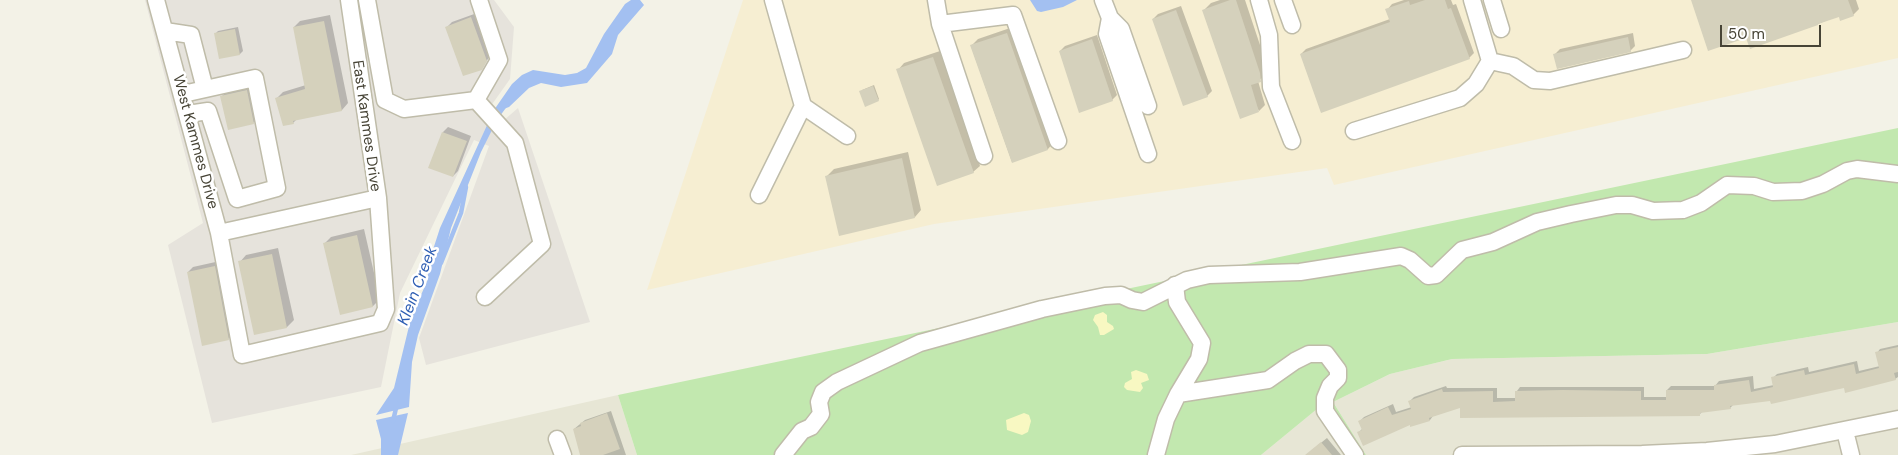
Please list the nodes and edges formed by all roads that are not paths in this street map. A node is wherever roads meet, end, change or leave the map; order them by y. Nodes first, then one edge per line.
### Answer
1 (156, 0) edge
2 (349, 0) edge
3 (367, 0) edge
4 (479, 0) edge
5 (773, 0) edge
6 (936, 0) edge
7 (1103, 0) edge
8 (1259, 0) edge
9 (1284, 0) edge
10 (1472, 0) edge
11 (1492, 0) edge
12 (1110, 18) junction
13 (940, 24) junction
14 (1292, 25) dead end
15 (1501, 29) dead end
16 (165, 31) junction
17 (1683, 50) dead end
18 (1490, 61) junction
19 (205, 89) junction
20 (183, 94) junction
21 (476, 100) junction
22 (803, 106) junction
23 (1148, 106) dead end
24 (188, 114) junction
25 (1354, 131) dead end
26 (848, 136) dead end
27 (1058, 140) dead end
28 (1292, 141) dead end
29 (1148, 154) dead end
30 (984, 156) dead end
31 (1898, 174) edge
32 (758, 195) dead end
33 (378, 198) junction
34 (219, 233) junction
35 (1175, 285) junction
36 (485, 297) dead end
37 (1178, 394) junction
38 (1898, 420) edge
39 (1846, 431) junction
40 (557, 439) dead end
41 (563, 455) edge
42 (783, 455) edge
43 (1156, 455) edge
44 (1355, 455) edge
45 (1462, 455) edge
46 (1642, 455) edge
47 (1851, 455) edge

1 - 16 street, West Kammes Drive
2 - 33 street, East Kammes Drive
3 - 21 street
4 - 21 street
5 - 22 street
6 - 13 street
7 - 12 street
8 - 28 street
9 - 14 street
10 - 18 street
11 - 15 street
12 - 23 street
12 - 29 street
13 - 27 street
13 - 30 street
16 - 19 street
16 - 20 street, West Kammes Drive
17 - 18 street
18 - 25 street
19 - 20 street
19 - 24 street
20 - 24 street, West Kammes Drive
21 - 36 street
22 - 26 street
22 - 32 street
24 - 34 street, West Kammes Drive
31 - 35 street
33 - 34 street, East Kammes Drive
33 - 34 street, West Kammes Drive
35 - 37 street
35 - 42 street
37 - 43 street
37 - 44 street
38 - 39 street
39 - 46 street
39 - 47 street
40 - 41 street
45 - 46 street

